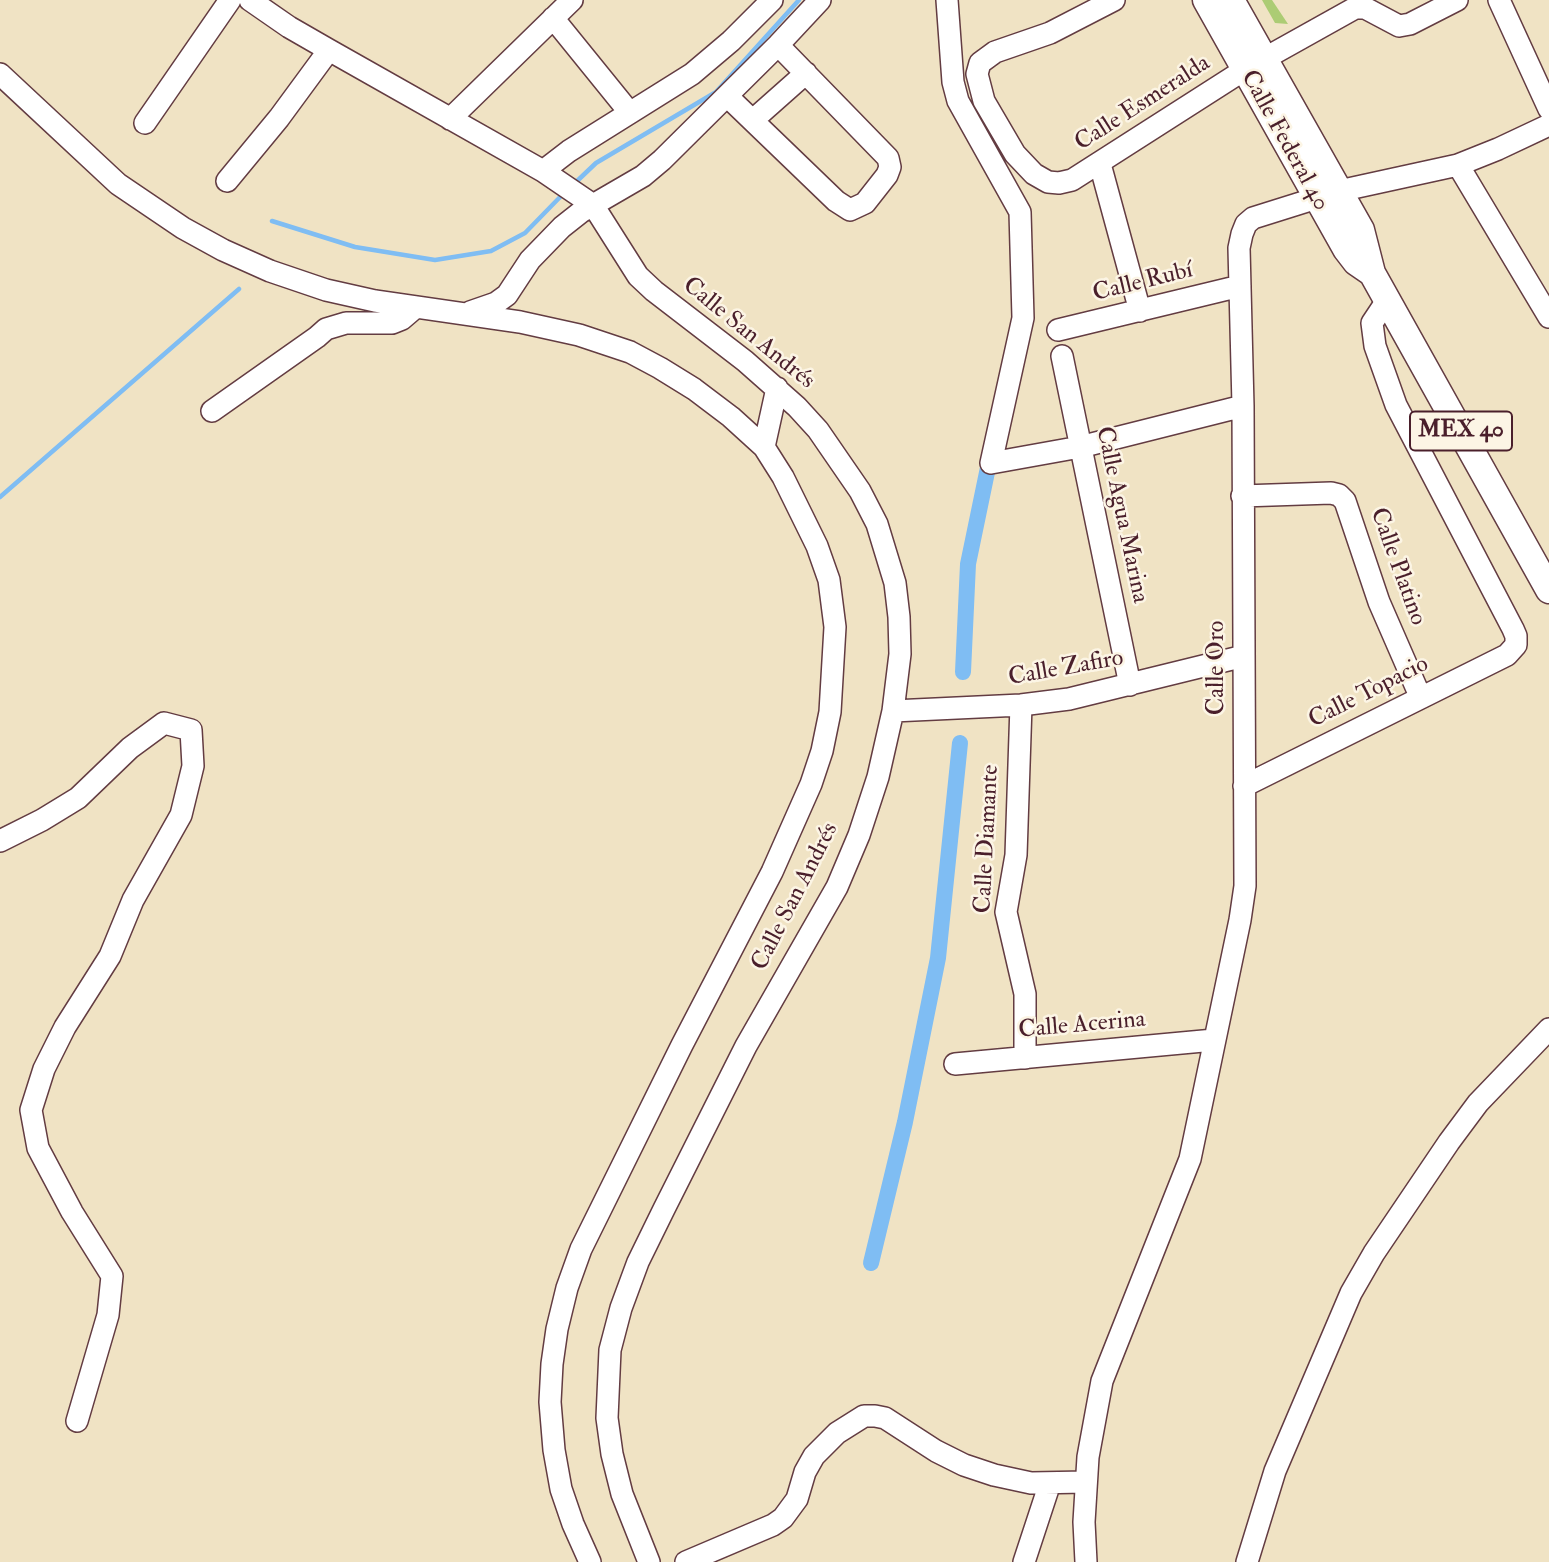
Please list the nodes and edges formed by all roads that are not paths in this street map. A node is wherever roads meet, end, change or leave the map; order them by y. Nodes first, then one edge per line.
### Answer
1 (230, 0) edge
2 (250, 0) edge
3 (572, 0) edge
4 (772, 0) edge
5 (820, 0) edge
6 (947, 0) edge
7 (1114, 0) edge
8 (1206, 0) edge
9 (1231, 0) edge
10 (1457, 0) edge
11 (1499, 0) edge
12 (553, 18) junction
13 (778, 45) junction
14 (329, 50) junction
15 (1254, 64) junction
16 (0, 74) edge
17 (806, 74) junction
18 (727, 96) junction
19 (1546, 97) edge
20 (630, 113) junction
21 (450, 119) junction
22 (753, 120) junction
23 (145, 123) dead end
24 (1549, 125) edge
25 (1100, 164) junction
26 (1458, 165) junction
27 (551, 176) junction
28 (227, 181) dead end
29 (1328, 195) junction
30 (587, 200) junction
31 (1240, 286) junction
32 (1388, 299) junction
33 (416, 307) junction
34 (1140, 311) junction
35 (465, 313) junction
36 (1549, 317) edge
37 (1058, 330) dead end
38 (1062, 356) dead end
39 (777, 388) junction
40 (1243, 406) junction
41 (212, 411) dead end
42 (764, 447) junction
43 (1080, 447) junction
44 (1242, 496) junction
45 (1549, 590) edge
46 (1244, 656) junction
47 (1130, 685) junction
48 (1420, 696) junction
49 (1021, 705) junction
50 (894, 711) junction
51 (1244, 786) junction
52 (0, 842) edge
53 (1549, 1030) edge
54 (1214, 1040) junction
55 (1025, 1058) junction
56 (955, 1064) dead end
57 (77, 1421) dead end
58 (1086, 1482) junction
59 (1050, 1483) junction
60 (590, 1562) edge
61 (649, 1562) edge
62 (686, 1562) edge
63 (1024, 1562) edge
64 (1086, 1562) edge
65 (1247, 1562) edge

1 - 23 street
2 - 14 street
3 - 12 street
4 - 20 street
5 - 13 street
6 - 43 street
7 - 25 street, Calle Esmeralda
8 - 15 main road, Calle Federal 40 / MEX 40
9 - 15 main road, Calle Federal 40 / MEX 40
10 - 15 street, Calle Esmeralda
11 - 19 street
12 - 20 street
12 - 21 street
13 - 17 street
13 - 18 street
14 - 21 street
14 - 28 street
15 - 25 street, Calle Esmeralda
15 - 29 main road, Calle Federal 40 / MEX 40
16 - 33 street
17 - 22 street
17 - 22 street
18 - 22 street
18 - 30 street
20 - 27 street
21 - 27 street
24 - 26 street
25 - 34 street
26 - 29 street
26 - 36 street
27 - 30 street
29 - 31 street, Calle Oro
29 - 32 main road, Calle Federal 40 / MEX 40
30 - 35 street
30 - 39 street, Calle San Andrés
31 - 34 street, Calle Rubí
31 - 40 street, Calle Oro
32 - 45 main road, Calle Federal 40 / MEX 40
32 - 48 street, Calle Topacio
33 - 35 street
33 - 41 street
34 - 37 street, Calle Rubí
35 - 42 street
38 - 43 street, Calle Agua Marina
39 - 42 street
39 - 50 street, Calle San Andrés
40 - 43 street
40 - 44 street, Calle Oro
42 - 60 street
43 - 47 street, Calle Agua Marina
44 - 46 street, Calle Oro
44 - 48 street, Calle Platino
46 - 47 street, Calle Zafiro
46 - 51 street, Calle Oro
47 - 49 street, Calle Zafiro
48 - 51 street, Calle Topacio
49 - 50 street, Calle Zafiro
49 - 55 street, Calle Diamante
50 - 61 street, Calle San Andrés
51 - 54 street, Calle Oro
52 - 57 street
53 - 65 street
54 - 55 street, Calle Acerina
54 - 58 street, Calle Oro
55 - 56 street, Calle Acerina
58 - 59 street
58 - 64 street, Calle Oro
59 - 62 street
59 - 63 street

